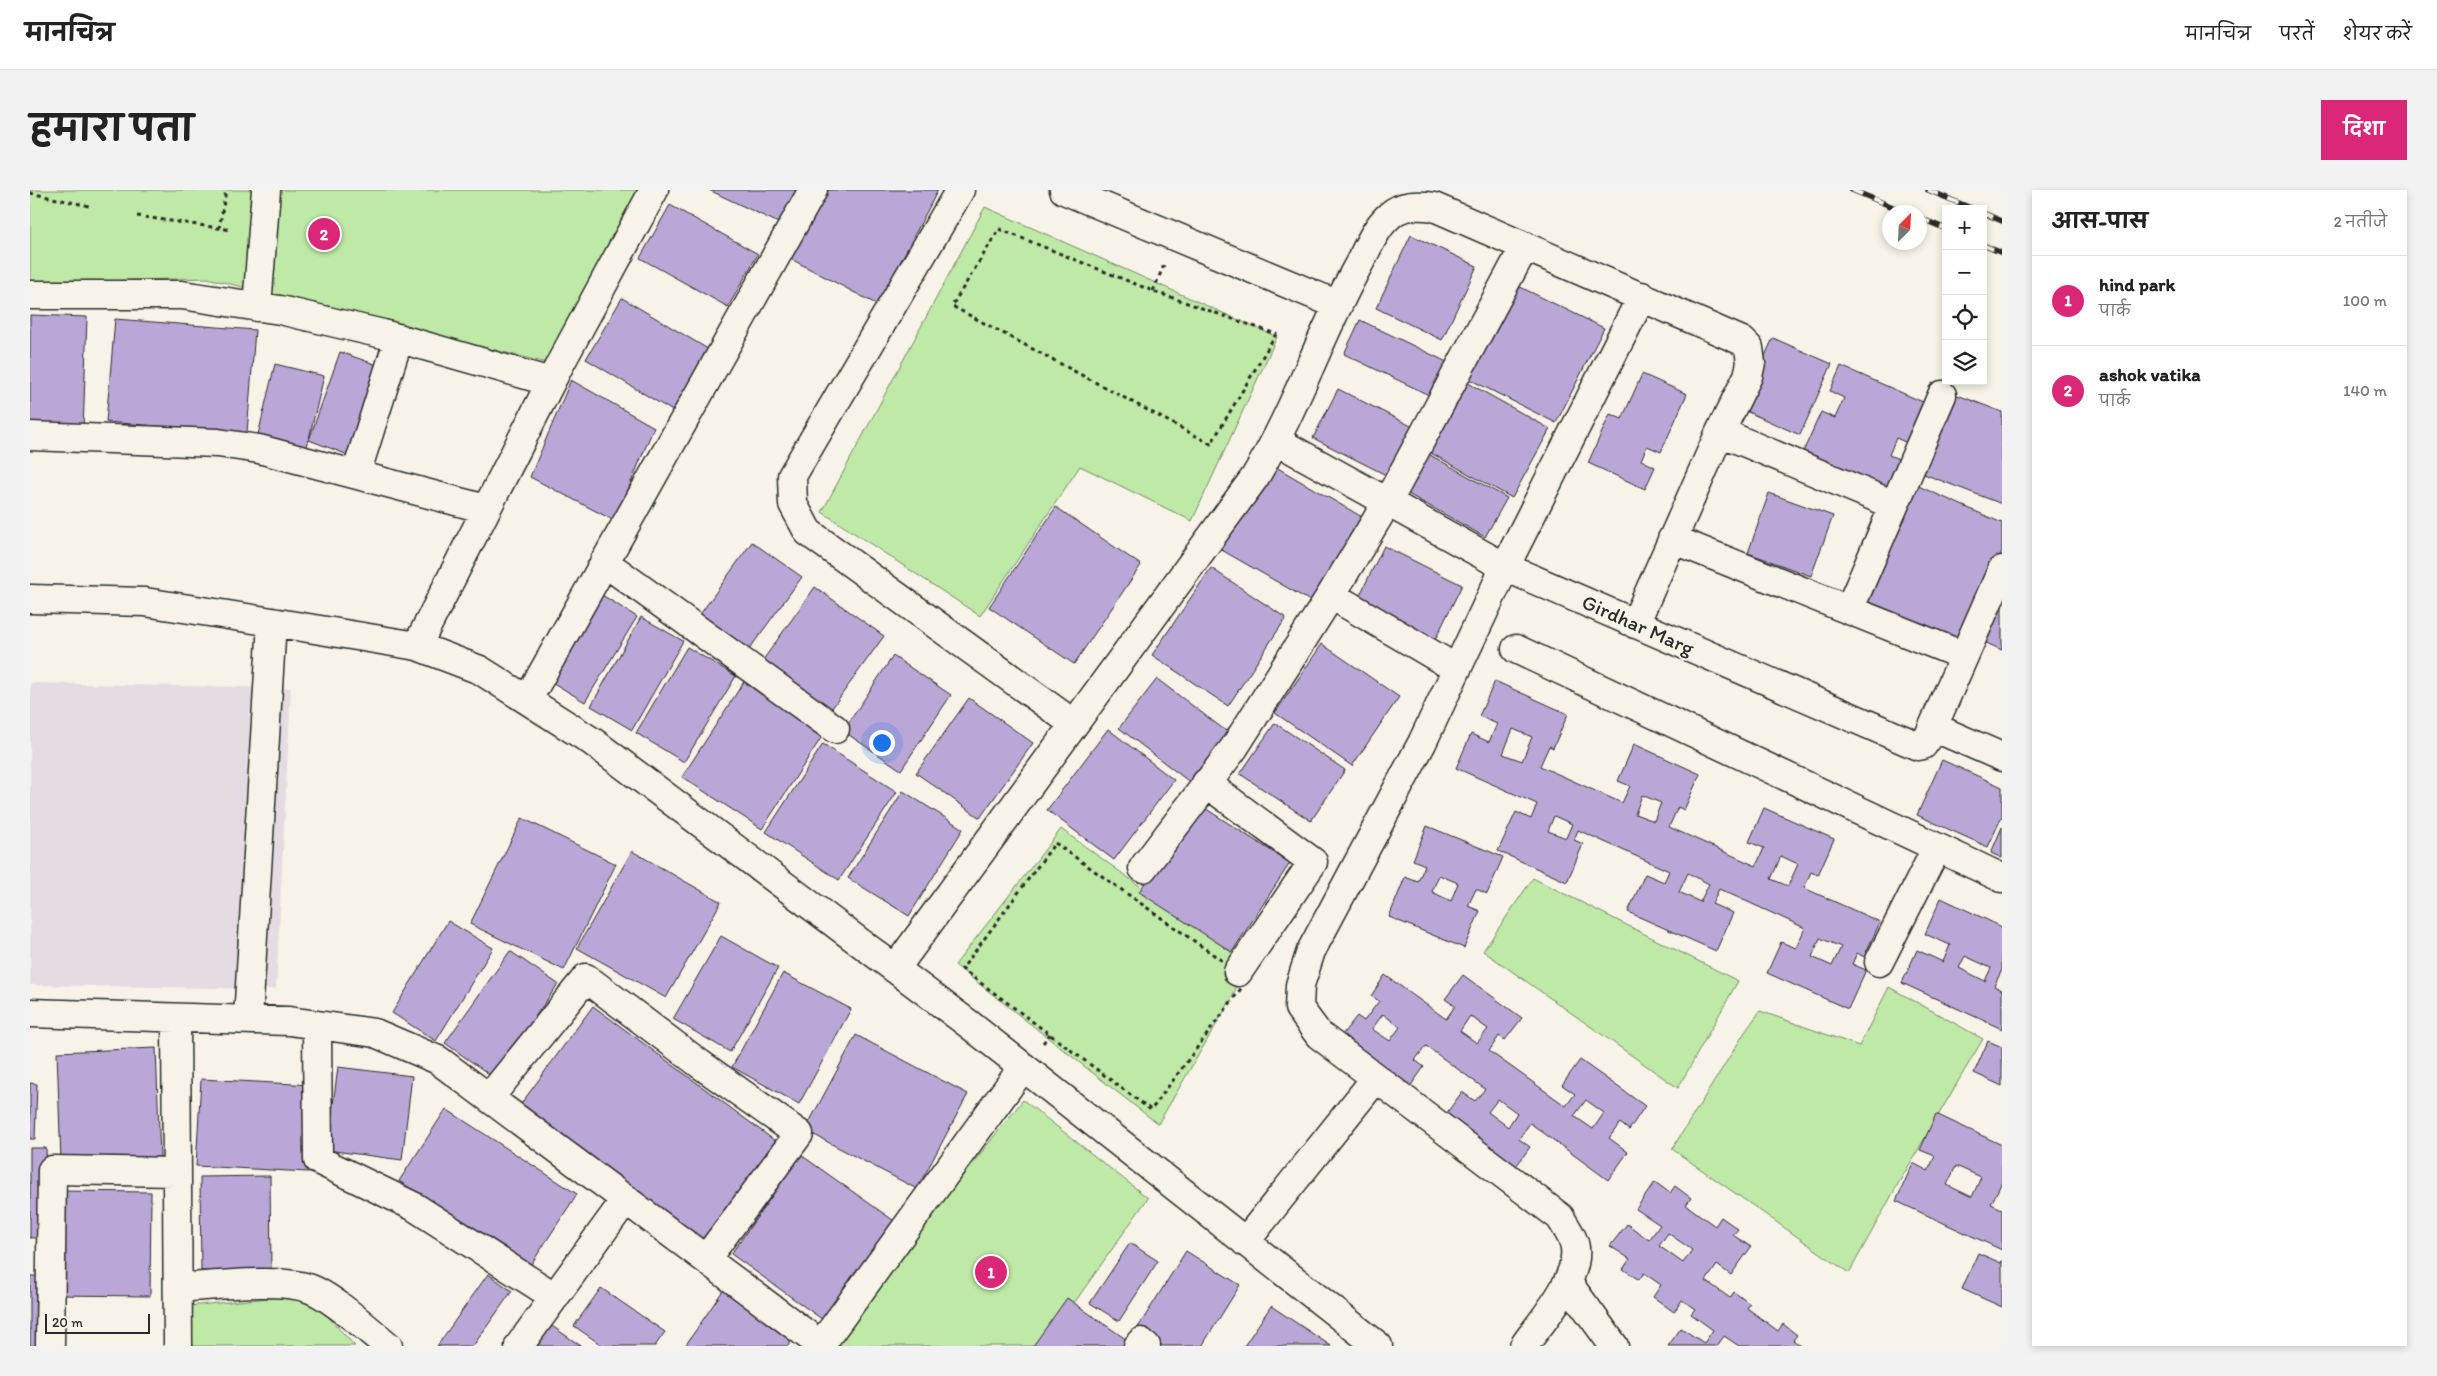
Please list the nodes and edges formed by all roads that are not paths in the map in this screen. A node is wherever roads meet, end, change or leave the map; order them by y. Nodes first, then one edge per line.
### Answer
1 (266, 190) edge
2 (654, 190) edge
3 (813, 190) edge
4 (960, 190) edge
5 (1064, 190) edge
6 (1525, 246) junction
7 (30, 295) edge
8 (1642, 296) junction
9 (1336, 304) junction
10 (257, 307) junction
11 (399, 338) junction
12 (551, 382) junction
13 (1942, 395) dead end
14 (1720, 432) junction
15 (30, 436) edge
16 (1276, 441) junction
17 (356, 474) junction
18 (1388, 501) junction
19 (1894, 505) junction
20 (486, 509) junction
21 (1672, 539) junction
22 (604, 562) junction
23 (1505, 567) junction
24 (2002, 570) edge
25 (1331, 595) junction
26 (30, 599) edge
27 (1849, 610) junction
28 (272, 622) junction
29 (1634, 624) junction
30 (417, 646) junction
31 (1516, 649) dead end
32 (1964, 656) junction
33 (1457, 670) junction
34 (528, 699) junction
35 (1074, 724) junction
36 (1933, 727) junction
37 (835, 729) dead end
38 (2002, 757) edge
39 (1206, 783) junction
40 (1936, 849) junction
41 (1142, 868) dead end
42 (2002, 878) edge
43 (1880, 962) dead end
44 (895, 969) junction
45 (1238, 972) road end
46 (30, 1013) edge
47 (176, 1018) junction
48 (248, 1020) junction
49 (317, 1025) junction
50 (1023, 1066) junction
51 (1376, 1078) junction
52 (489, 1098) junction
53 (177, 1172) junction
54 (626, 1200) junction
55 (1245, 1242) junction
56 (706, 1259) junction
57 (1568, 1283) junction
58 (178, 1288) junction
59 (555, 1297) junction
60 (821, 1345) edge
61 (50, 1346) edge
62 (178, 1346) edge
63 (388, 1346) edge
64 (519, 1346) edge
65 (1138, 1346) edge
66 (1146, 1346) edge
67 (1378, 1346) edge
68 (1524, 1346) edge
69 (1614, 1346) edge

1 - 10 street
2 - 12 street
3 - 22 street
4 - 35 street
5 - 9 street
6 - 8 street
6 - 9 street
6 - 18 street
7 - 10 street
8 - 14 street
8 - 23 street
9 - 16 street
10 - 11 street
11 - 12 street
11 - 17 street
12 - 20 street
13 - 19 street
14 - 19 street
14 - 21 street
15 - 17 street
16 - 18 street, Girdhar Marg
16 - 35 street
17 - 20 street
18 - 23 street, Girdhar Marg
18 - 25 street
19 - 27 street
20 - 30 street
21 - 27 street
21 - 29 street
22 - 34 street
22 - 37 street
23 - 29 street, Girdhar Marg
23 - 33 street
24 - 32 street
25 - 33 street
25 - 39 street
26 - 28 street
27 - 32 street
28 - 30 street
28 - 48 street
29 - 36 street, Girdhar Marg
30 - 34 street
31 - 40 street
32 - 36 street
33 - 51 street
34 - 44 street
35 - 44 street
36 - 38 street
39 - 41 street
39 - 45 street
40 - 42 street
40 - 43 street
44 - 50 street
46 - 47 street
47 - 48 street
47 - 53 street
48 - 49 street
49 - 52 street
49 - 59 street
50 - 55 street
50 - 60 street
51 - 55 street
51 - 57 street
52 - 54 street
52 - 56 street
53 - 58 street
53 - 61 street
54 - 56 street
54 - 59 street
55 - 67 street
56 - 60 street
57 - 68 street
57 - 69 street
58 - 62 street
58 - 63 street
59 - 64 street
65 - 66 street

